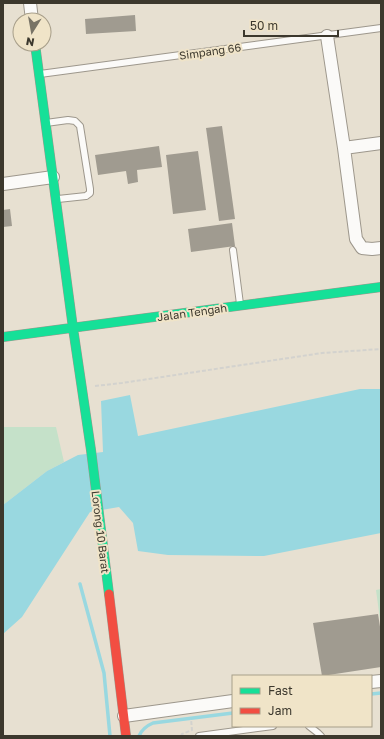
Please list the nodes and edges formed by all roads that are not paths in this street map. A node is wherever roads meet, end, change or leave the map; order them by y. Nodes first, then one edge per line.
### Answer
1 (381, 28) edge
2 (327, 36) junction
3 (36, 52) edge
4 (39, 74) junction
5 (46, 123) junction
6 (381, 143) edge
7 (344, 148) junction
8 (53, 178) junction
9 (3, 184) edge
10 (56, 200) junction
11 (381, 248) edge
12 (233, 250) dead end
13 (381, 287) edge
14 (240, 306) junction
15 (73, 328) junction
16 (3, 337) edge
17 (232, 701) edge
18 (124, 716) junction
19 (266, 727) edge
20 (310, 727) edge
21 (126, 736) edge
22 (199, 736) edge
23 (321, 736) edge

1 - 2 lane, Simpang 66
2 - 4 lane, Simpang 66
2 - 7 street
3 - 4 street, Lorong 10 Barat
4 - 5 street, Lorong 10 Barat
5 - 8 street, Lorong 10 Barat
5 - 10 lane
6 - 7 street
7 - 11 street
8 - 9 street
8 - 10 street, Lorong 10 Barat
10 - 15 street, Lorong 10 Barat
12 - 14 lane
13 - 14 street, Jalan Tengah
14 - 15 street, Jalan Tengah
15 - 16 street, Jalan Tengah
15 - 18 street, Lorong 10 Barat
17 - 18 street
18 - 21 street, Lorong 10 Barat
19 - 22 lane
20 - 23 lane

